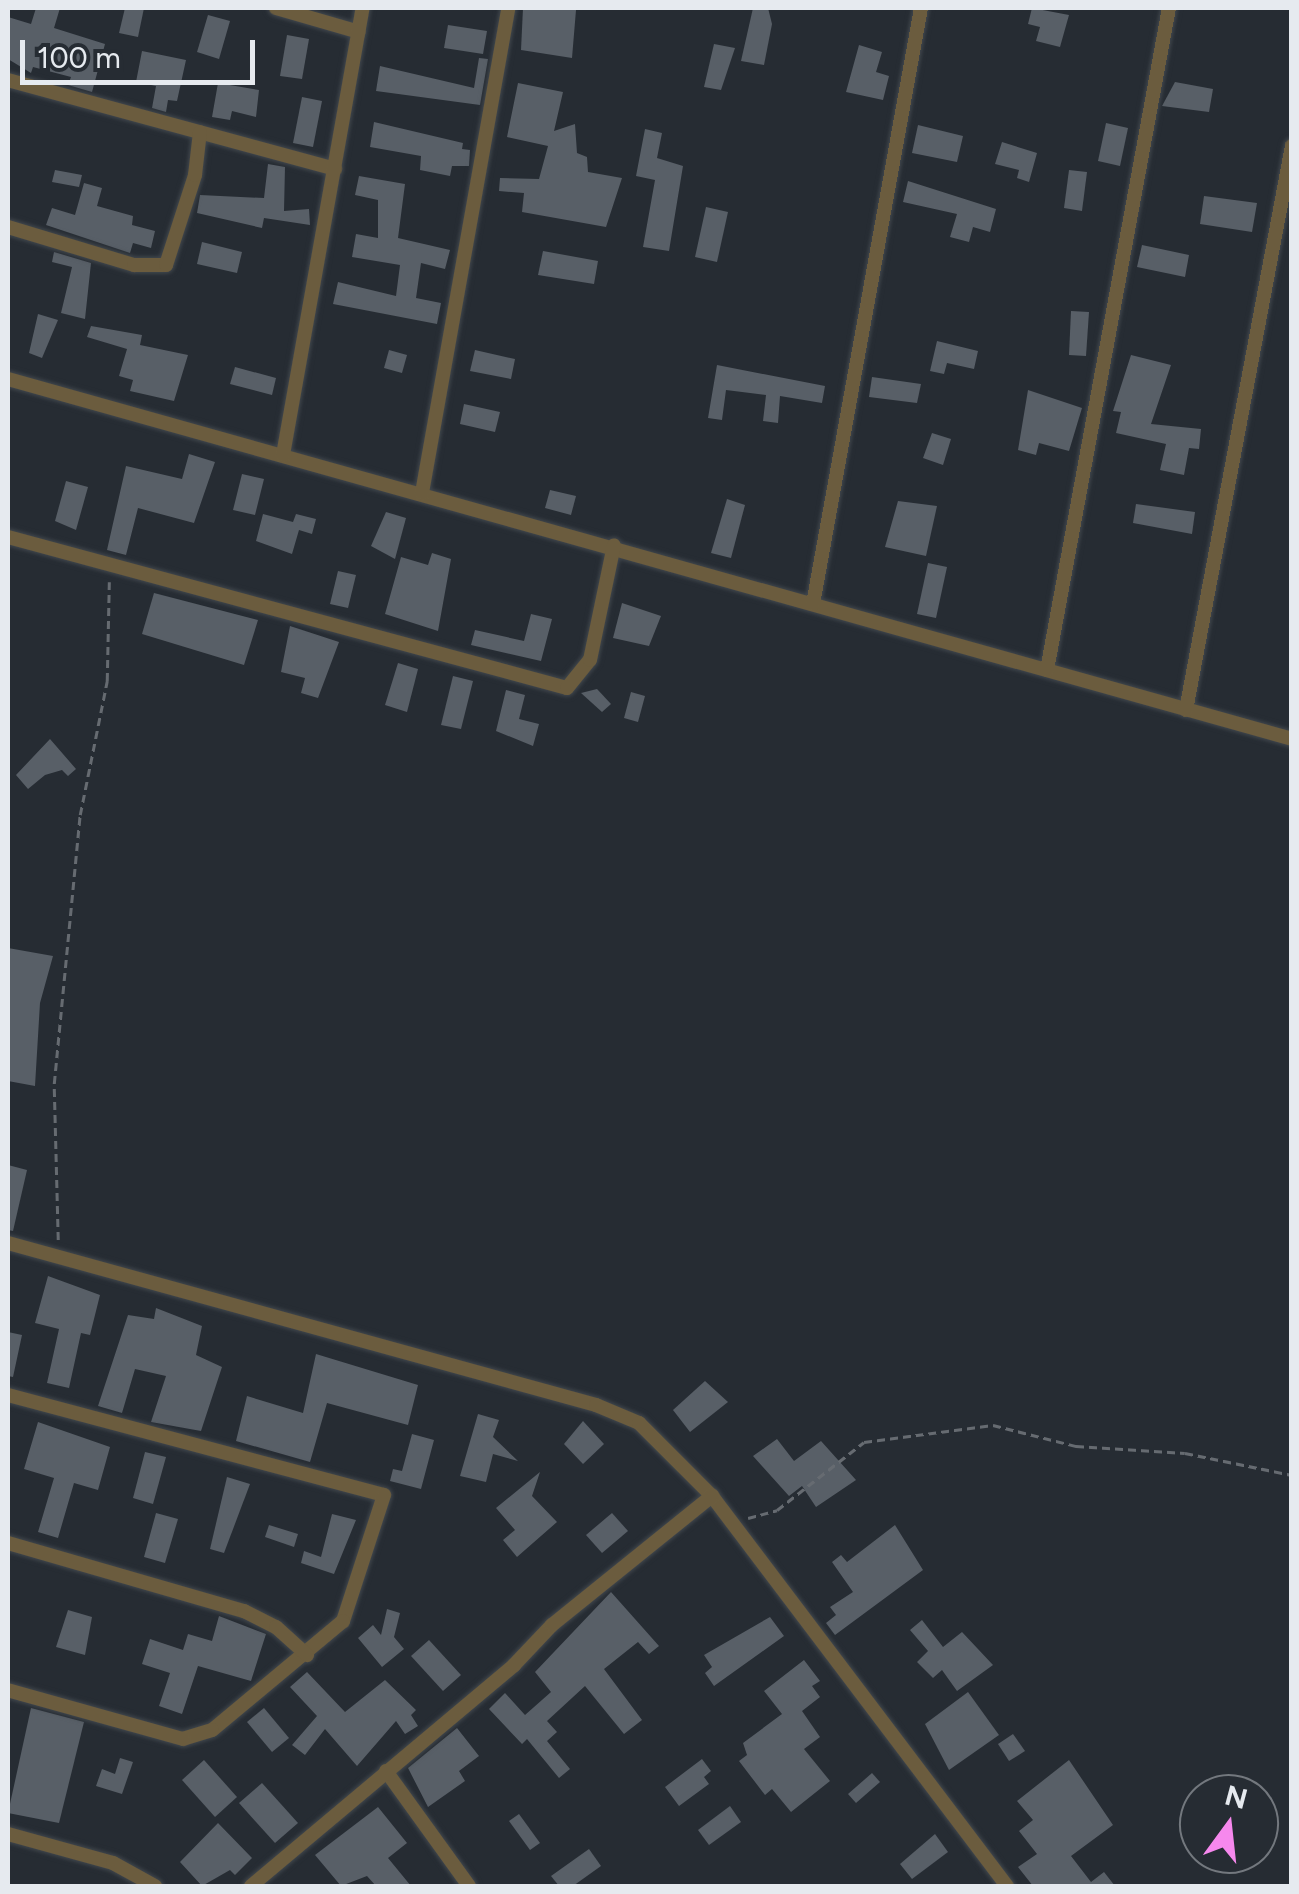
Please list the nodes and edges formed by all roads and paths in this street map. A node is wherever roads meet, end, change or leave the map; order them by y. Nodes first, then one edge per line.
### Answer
1 (276, 8) edge
2 (363, 8) edge
3 (508, 8) edge
4 (920, 8) edge
5 (1169, 8) edge
6 (358, 32) junction
7 (8, 80) edge
8 (200, 132) junction
9 (1292, 146) edge
10 (335, 169) junction
11 (8, 227) edge
12 (8, 379) edge
13 (283, 455) junction
14 (422, 493) junction
15 (8, 536) edge
16 (614, 545) junction
17 (110, 560) junction
18 (813, 604) junction
19 (1046, 670) junction
20 (1186, 710) junction
21 (1292, 739) edge
22 (8, 1243) edge
23 (58, 1258) junction
24 (8, 1394) edge
25 (1292, 1475) edge
26 (712, 1496) junction
27 (732, 1522) junction
28 (8, 1543) edge
29 (307, 1655) junction
30 (8, 1690) edge
31 (386, 1770) junction
32 (8, 1834) edge
33 (155, 1886) edge
34 (250, 1886) edge
35 (469, 1886) edge
36 (1007, 1886) edge

1 - 6 street
2 - 6 street
3 - 14 street
4 - 18 street
5 - 19 street
6 - 10 street
7 - 8 street
8 - 10 street
8 - 11 street
9 - 20 street
10 - 13 street
12 - 13 street
13 - 14 street
14 - 16 street
15 - 17 street
16 - 17 street
16 - 18 street
17 - 23 path
18 - 19 street
19 - 20 street
20 - 21 street
22 - 23 street
23 - 26 street
24 - 29 street
25 - 27 path
26 - 27 street
26 - 31 street
27 - 36 street
28 - 29 street
29 - 30 street
31 - 34 street
31 - 35 street
32 - 33 street

